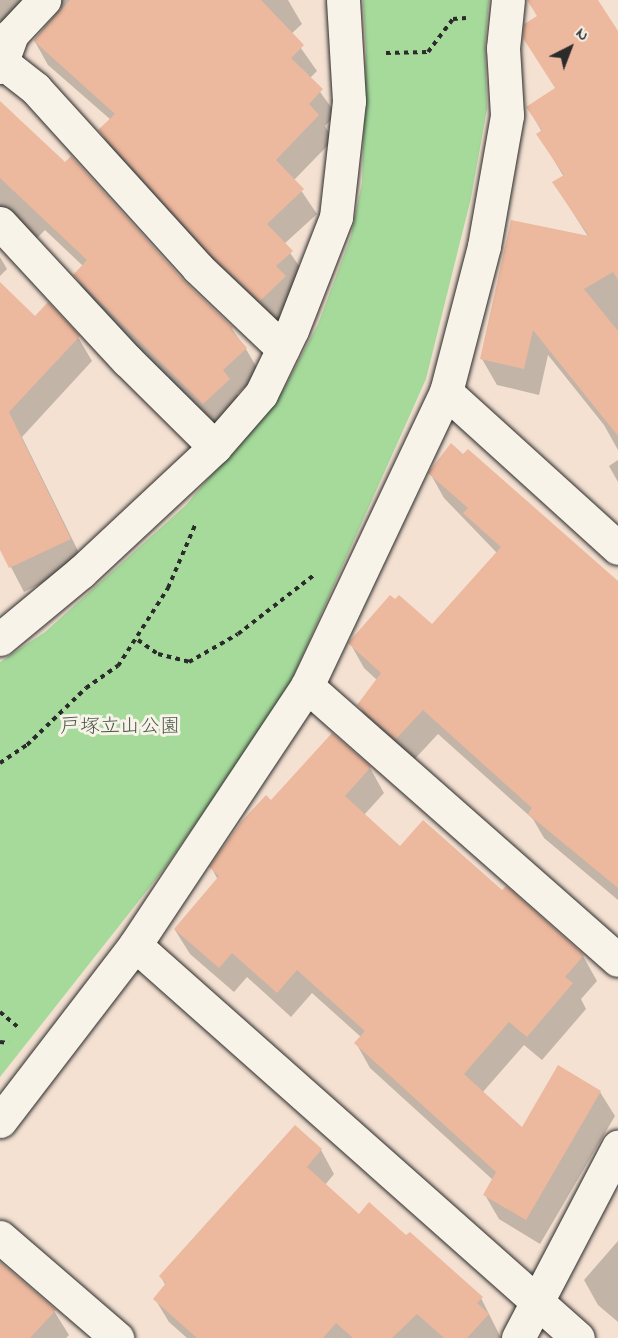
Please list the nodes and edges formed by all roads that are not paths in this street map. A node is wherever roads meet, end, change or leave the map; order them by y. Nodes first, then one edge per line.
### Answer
1 (44, 0) edge
2 (343, 0) edge
3 (508, 0) edge
4 (4, 48) edge
5 (0, 223) edge
6 (283, 349) junction
7 (446, 392) junction
8 (215, 447) junction
9 (618, 548) edge
10 (0, 639) edge
11 (307, 686) junction
12 (135, 945) junction
13 (618, 960) edge
14 (0, 1121) edge
15 (618, 1147) edge
16 (0, 1237) edge
17 (536, 1302) junction
18 (117, 1338) edge
19 (518, 1338) edge
20 (578, 1338) edge

1 - 4 street
2 - 6 street
3 - 7 street
4 - 6 street
5 - 8 street
6 - 8 street
7 - 9 street
7 - 11 street
8 - 10 street
11 - 12 street
11 - 13 street
12 - 14 street
12 - 17 street
15 - 17 street
16 - 18 street
17 - 19 street
17 - 20 street

